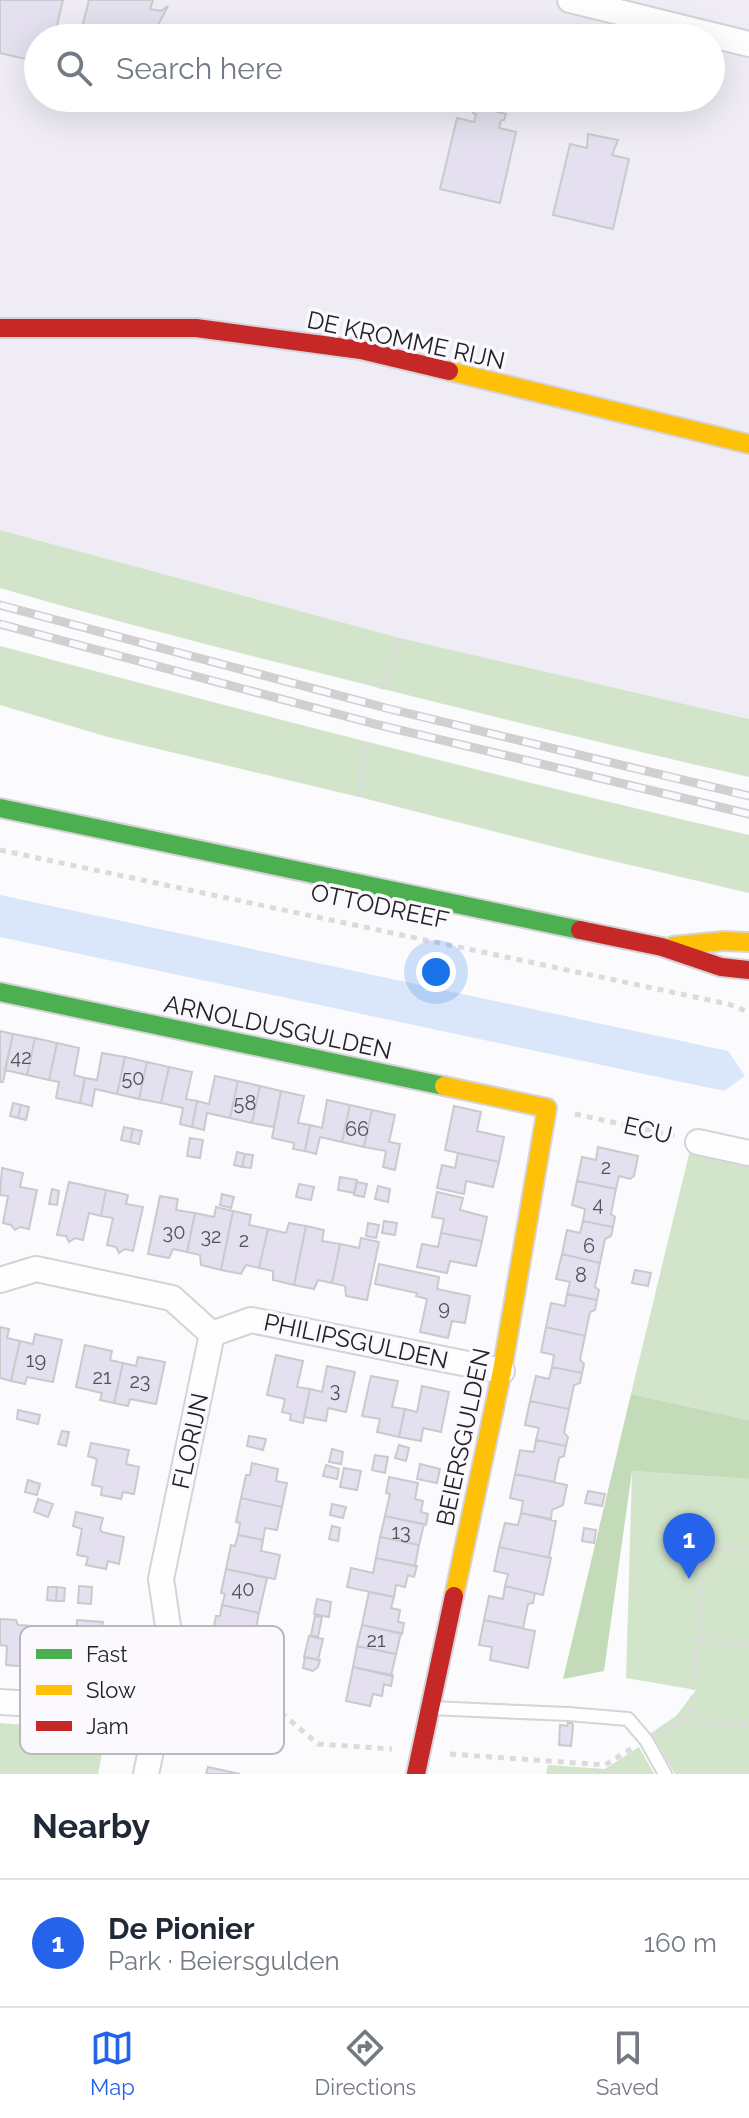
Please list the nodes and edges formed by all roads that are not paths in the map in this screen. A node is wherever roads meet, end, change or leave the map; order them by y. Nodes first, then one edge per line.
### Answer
1 (570, 0) edge
2 (668, 24) edge
3 (725, 38) edge
4 (749, 44) edge
5 (0, 328) edge
6 (749, 444) edge
7 (0, 808) edge
8 (749, 942) edge
9 (662, 947) junction
10 (749, 970) edge
11 (0, 992) edge
12 (547, 1108) joint
13 (698, 1142) road end
14 (749, 1153) edge
15 (0, 1280) edge
16 (212, 1334) junction
17 (502, 1371) junction
18 (168, 1626) edge
19 (0, 1702) edge
20 (20, 1703) edge
21 (430, 1708) junction
22 (150, 1754) edge
23 (146, 1774) edge
24 (416, 1774) edge
25 (665, 1774) edge

1 - 2 street
3 - 4 street
5 - 6 street, DE KROMME RIJN
7 - 9 street, OTTODREEF
8 - 9 street, OTTODREEF
9 - 10 street, OTTODREEF
11 - 12 street, ARNOLDUSGULDEN
12 - 17 street, BEIERSGULDEN
13 - 14 street, ECU
15 - 16 street
16 - 17 street, PHILIPSGULDEN
16 - 18 street, FLORIJN
17 - 21 street, BEIERSGULDEN
19 - 20 street
21 - 24 street, BEIERSGULDEN
21 - 25 lane
22 - 23 street, FLORIJN

